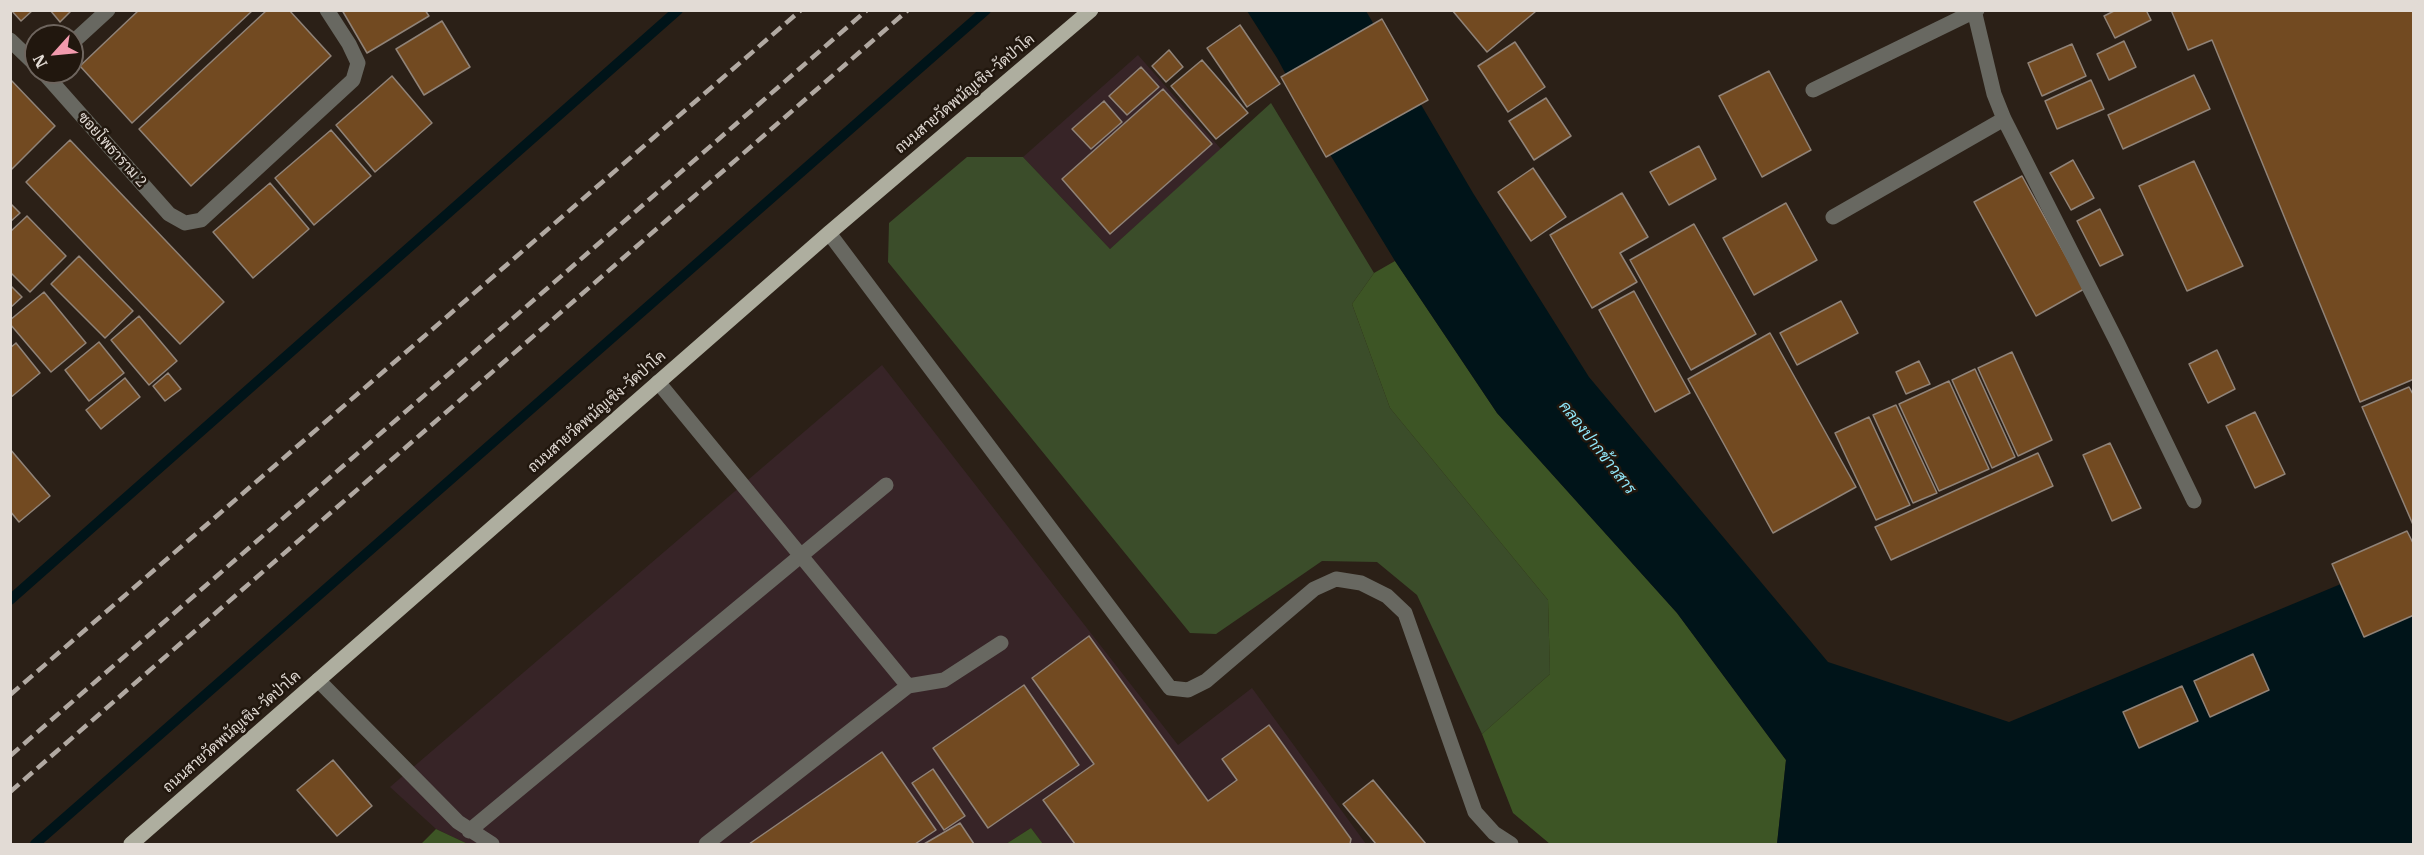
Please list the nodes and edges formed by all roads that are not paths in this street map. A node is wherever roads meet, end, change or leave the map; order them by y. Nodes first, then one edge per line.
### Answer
1 (108, 10) edge
2 (327, 10) edge
3 (1091, 10) edge
4 (1975, 11) edge
5 (84, 32) edge
6 (10, 40) edge
7 (24, 53) edge
8 (54, 84) edge
9 (1813, 90) dead end
10 (2004, 120) junction
11 (1833, 217) dead end
12 (829, 233) junction
13 (658, 382) junction
14 (886, 484) dead end
15 (2194, 501) dead end
16 (801, 555) junction
17 (1001, 643) dead end
18 (318, 681) junction
19 (908, 686) junction
20 (469, 831) junction
21 (131, 844) edge
22 (492, 844) edge
23 (706, 844) edge
24 (1511, 844) edge

1 - 5 street
2 - 8 street, ซอยโพธาราม 2
3 - 12 main road, ถนนสายวัดพนัญเชิง-วัดป่าโค
4 - 9 street
4 - 10 street
6 - 7 street
10 - 11 street
10 - 15 street
12 - 13 main road, ถนนสายวัดพนัญเชิง-วัดป่าโค
12 - 24 street
13 - 16 street
13 - 18 main road, ถนนสายวัดพนัญเชิง-วัดป่าโค
14 - 16 street
16 - 19 street
16 - 20 street
17 - 19 street
18 - 20 street
18 - 21 main road, ถนนสายวัดพนัญเชิง-วัดป่าโค
19 - 23 street
20 - 22 street

